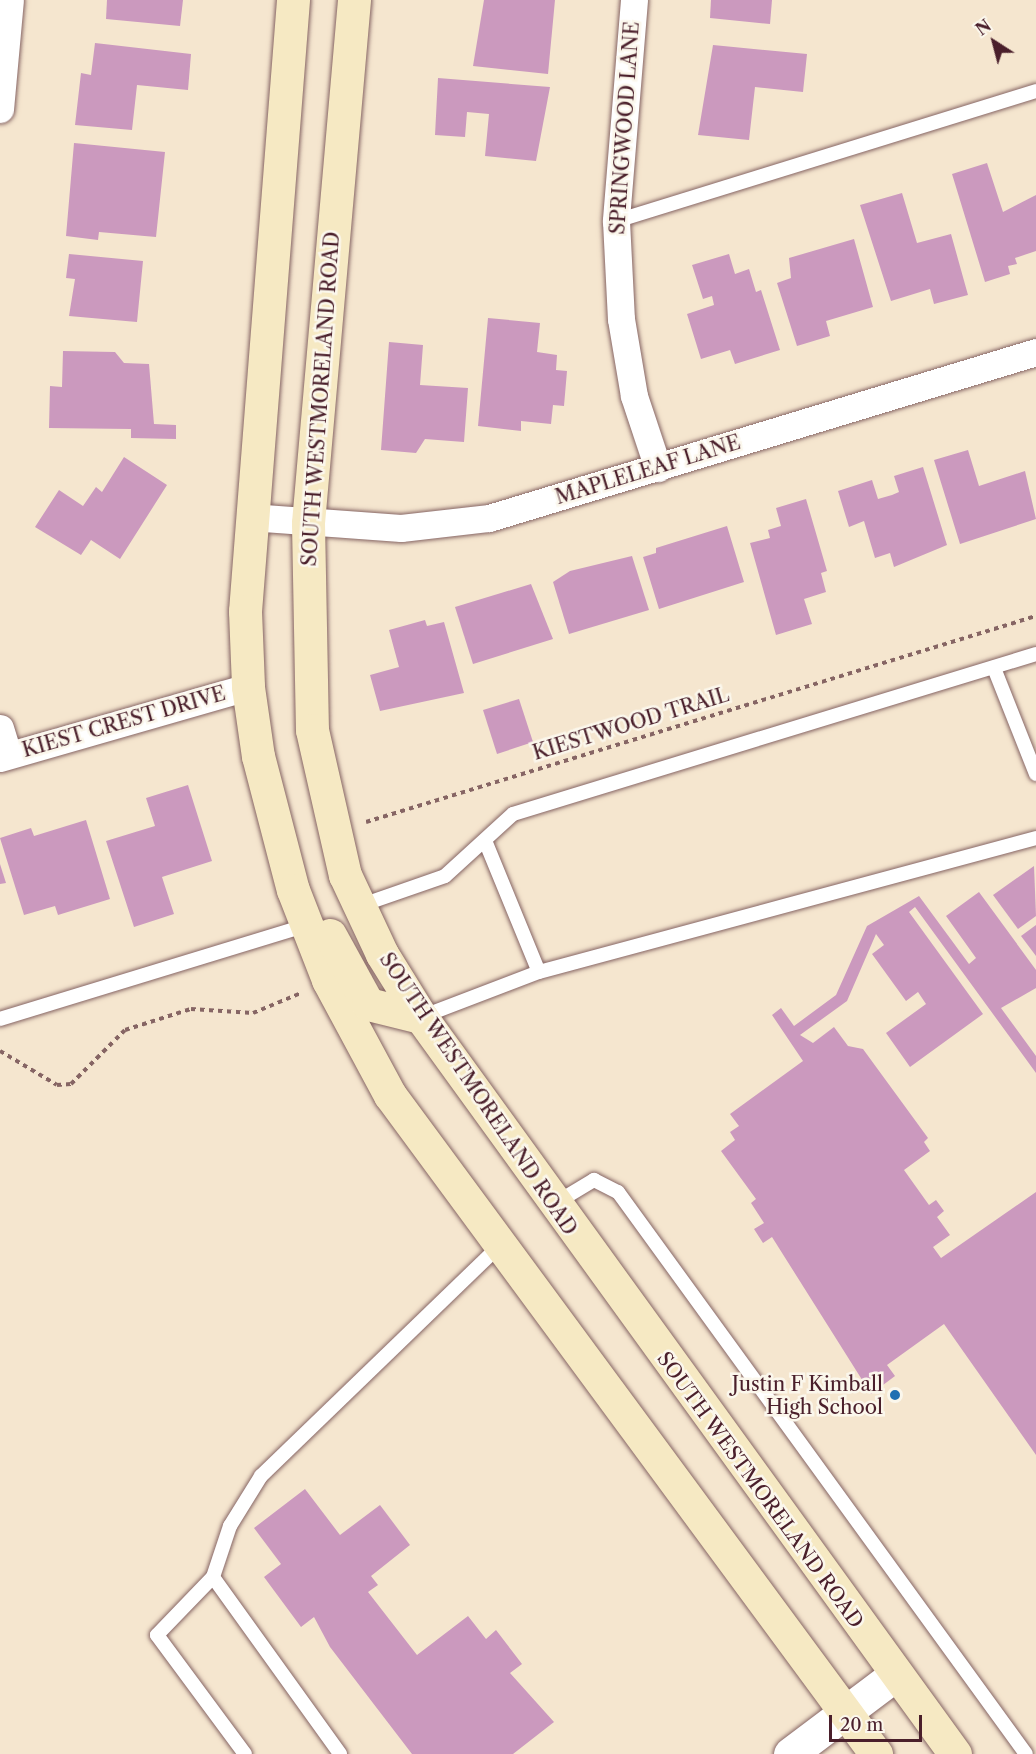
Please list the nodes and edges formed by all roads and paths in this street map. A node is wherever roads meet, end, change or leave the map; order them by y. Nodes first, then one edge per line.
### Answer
1 (10, 0) edge
2 (293, 0) edge
3 (354, 0) edge
4 (634, 0) edge
5 (1036, 91) edge
6 (0, 110) edge
7 (616, 221) junction
8 (1036, 352) edge
9 (658, 468) junction
10 (250, 517) junction
11 (308, 523) junction
12 (1036, 616) edge
13 (1036, 654) edge
14 (994, 668) junction
15 (248, 687) junction
16 (0, 728) edge
17 (4, 756) edge
18 (1036, 774) edge
19 (358, 825) dead end
20 (1036, 838) edge
21 (486, 843) junction
22 (359, 906) junction
23 (307, 925) junction
24 (539, 972) junction
25 (295, 996) dead end
26 (421, 1017) junction
27 (0, 1019) edge
28 (0, 1051) edge
29 (552, 1205) junction
30 (501, 1243) junction
31 (213, 1577) junction
32 (896, 1675) junction
33 (846, 1712) junction
34 (245, 1754) edge
35 (340, 1754) edge
36 (790, 1754) edge
37 (876, 1754) edge
38 (955, 1754) edge
39 (1026, 1754) edge

1 - 6 street
2 - 10 main road
3 - 11 main road, SOUTH WESTMORELAND ROAD
4 - 7 street, SPRINGWOOD LANE
5 - 7 lane
7 - 9 street, SPRINGWOOD LANE
8 - 9 street, MAPLELEAF LANE
9 - 11 street, MAPLELEAF LANE
10 - 11 street, MAPLELEAF LANE
10 - 15 main road
11 - 22 main road, SOUTH WESTMORELAND ROAD
12 - 19 path, KIESTWOOD TRAIL
13 - 14 lane
14 - 18 lane
14 - 21 lane
15 - 17 street, KIEST CREST DRIVE
15 - 23 main road
16 - 17 street
20 - 24 lane
21 - 22 lane
21 - 24 lane
22 - 26 main road, SOUTH WESTMORELAND ROAD
23 - 26 main road
23 - 27 lane
23 - 30 main road
24 - 26 lane
25 - 28 path
26 - 29 main road, SOUTH WESTMORELAND ROAD
29 - 32 main road, SOUTH WESTMORELAND ROAD
29 - 39 lane
30 - 31 lane
30 - 33 main road
31 - 34 lane
31 - 35 lane
32 - 33 street
32 - 38 main road, SOUTH WESTMORELAND ROAD
33 - 36 street
33 - 37 main road

